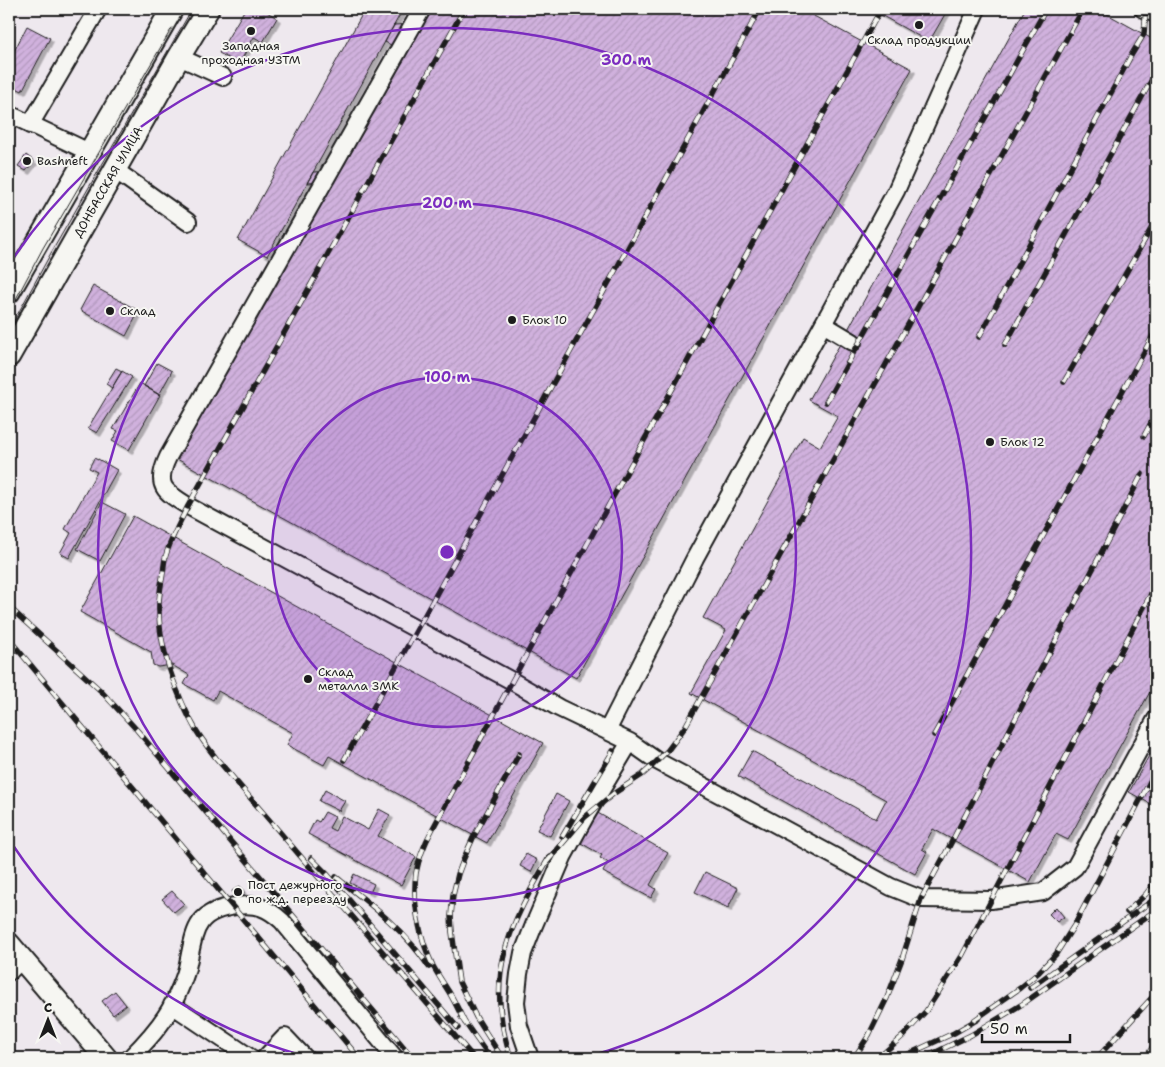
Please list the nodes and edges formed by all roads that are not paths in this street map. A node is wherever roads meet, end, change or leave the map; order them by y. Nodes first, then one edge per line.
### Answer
1 (98, 9) edge
2 (172, 9) edge
3 (208, 9) edge
4 (422, 9) edge
5 (977, 9) edge
6 (1143, 9) edge
7 (1156, 14) edge
8 (179, 57) junction
9 (223, 77) dead end
10 (9, 114) edge
11 (30, 125) junction
12 (90, 152) junction
13 (115, 170) junction
14 (188, 222) dead end
15 (9, 292) edge
16 (823, 324) junction
17 (852, 342) dead end
18 (9, 356) edge
19 (1156, 719) edge
20 (607, 731) junction
21 (630, 742) junction
22 (13, 958) edge
23 (172, 1005) junction
24 (106, 1058) edge
25 (130, 1058) edge
26 (251, 1058) edge
27 (265, 1058) edge
28 (305, 1058) edge
29 (395, 1058) edge
30 (530, 1058) edge

1 - 11 street
2 - 12 main road
3 - 8 main road, ДОНБАССКАЯ УЛИЦА
4 - 20 street
5 - 16 street
6 - 7 street
8 - 9 street
8 - 13 main road, ДОНБАССКАЯ УЛИЦА
10 - 11 street
11 - 12 street
12 - 15 main road
13 - 14 street
13 - 18 main road, ДОНБАССКАЯ УЛИЦА
16 - 17 street
16 - 20 street
19 - 21 street
20 - 21 street
21 - 30 street
22 - 24 main road
23 - 25 street
23 - 26 street
23 - 29 street
27 - 28 street

